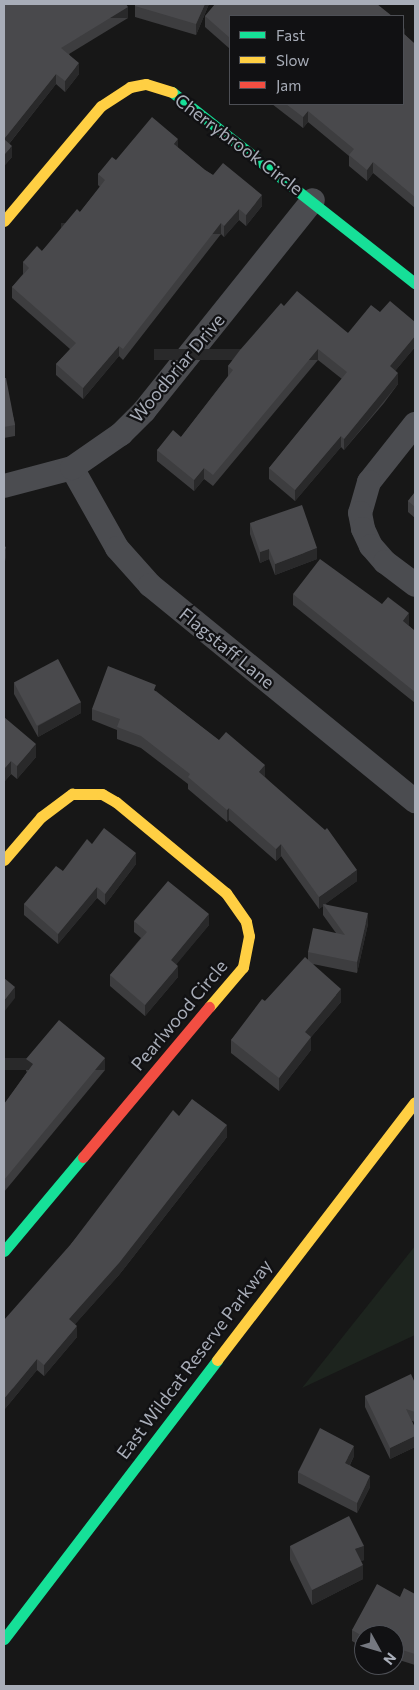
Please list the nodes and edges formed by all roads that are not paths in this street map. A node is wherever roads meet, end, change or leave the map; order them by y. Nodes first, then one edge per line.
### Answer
1 (314, 200) junction
2 (4, 221) edge
3 (415, 283) edge
4 (415, 424) edge
5 (72, 468) junction
6 (4, 486) edge
7 (415, 585) edge
8 (415, 801) edge
9 (4, 860) edge
10 (415, 1102) edge
11 (4, 1251) edge
12 (4, 1639) edge

1 - 2 street, Cherrybrook Circle
1 - 3 street, Cherrybrook Circle
1 - 5 street, Woodbriar Drive
4 - 7 street
5 - 6 street, Woodbriar Drive
5 - 8 street, Flagstaff Lane
9 - 11 street, Pearlwood Circle
10 - 12 street, East Wildcat Reserve Parkway

